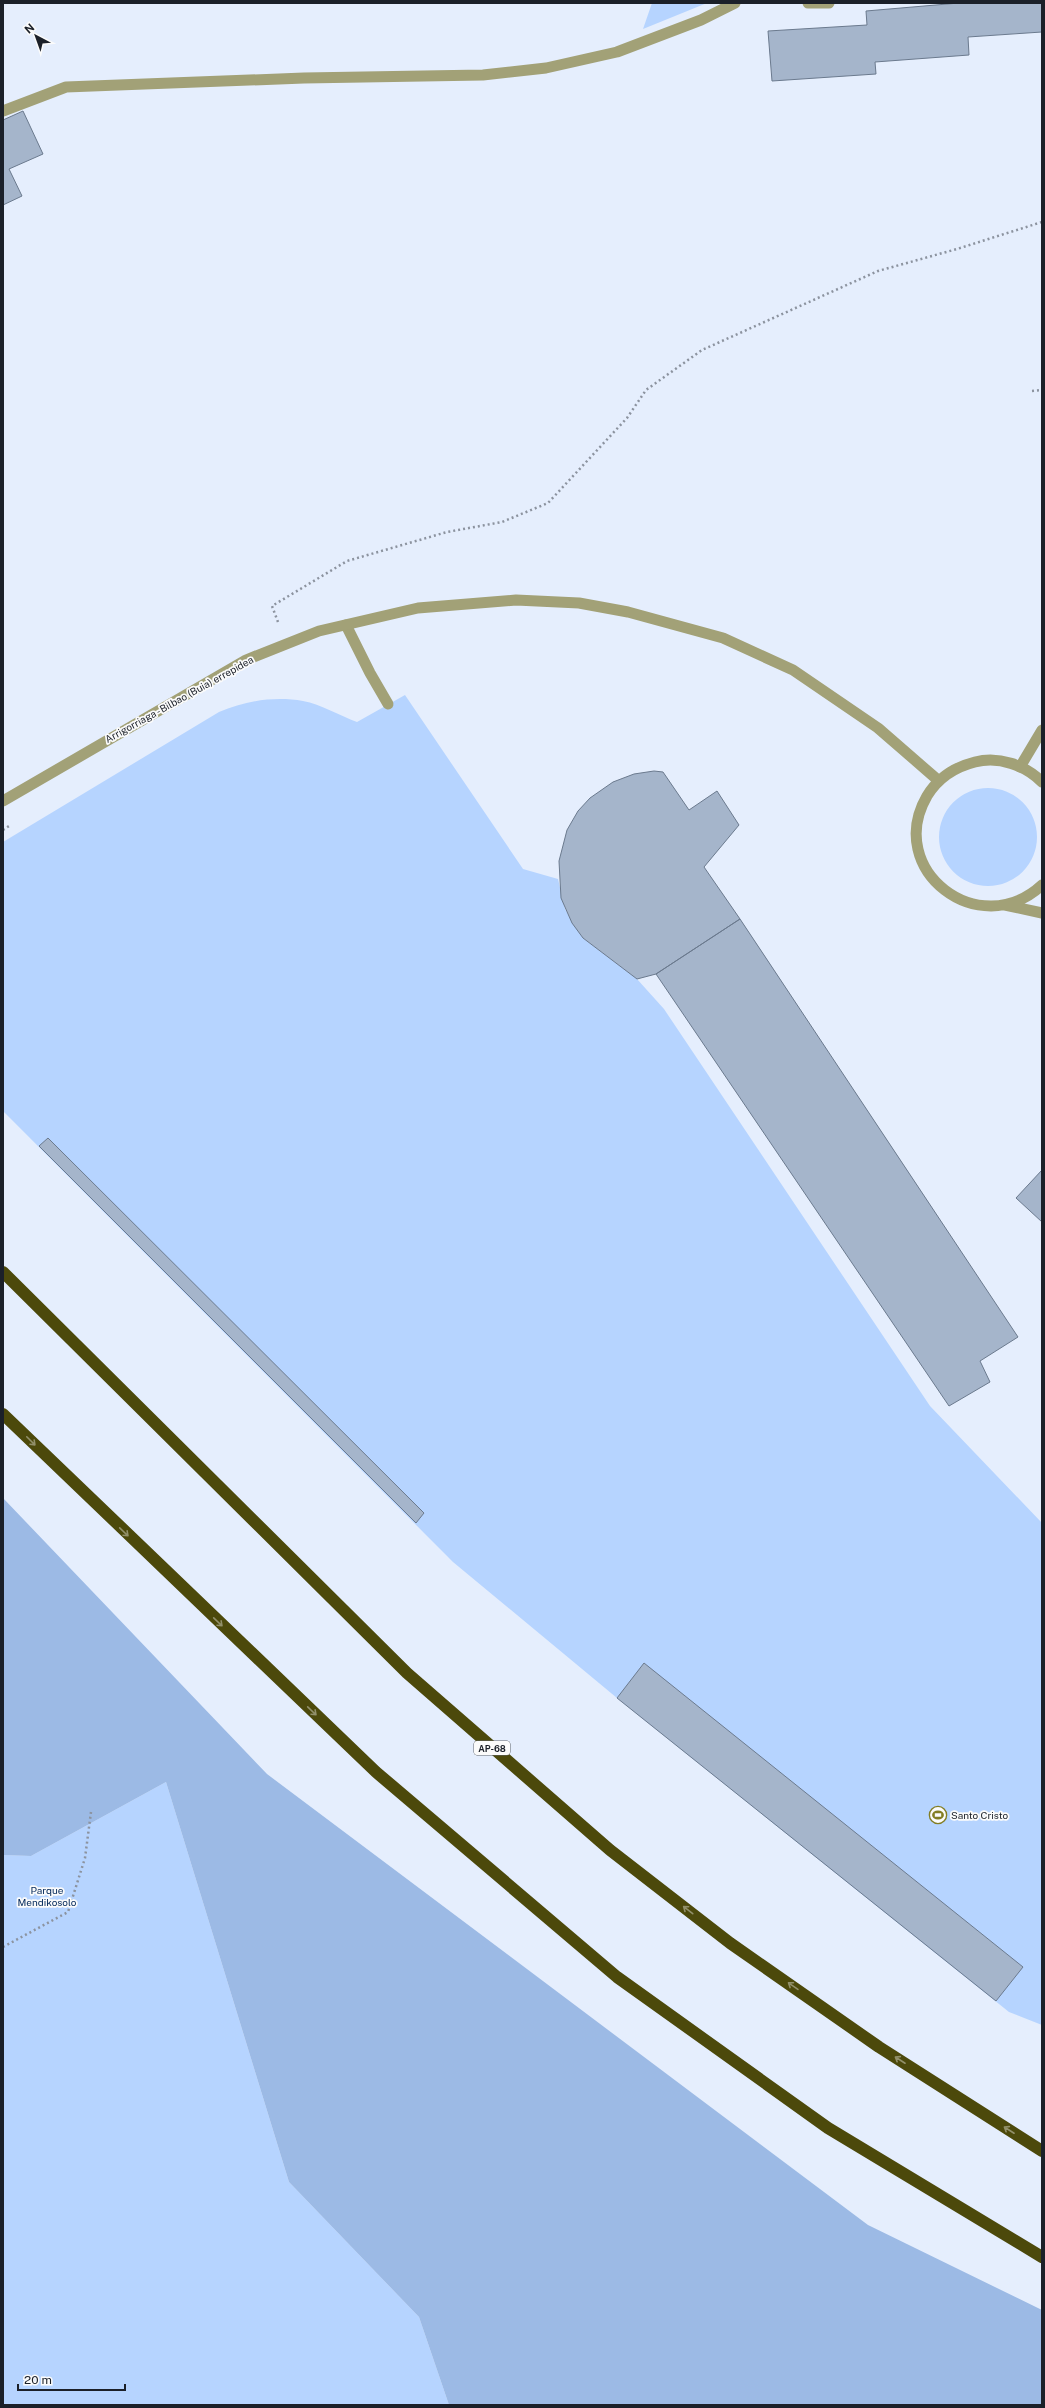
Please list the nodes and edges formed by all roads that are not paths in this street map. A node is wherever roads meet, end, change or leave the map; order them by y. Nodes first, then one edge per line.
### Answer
1 (735, 3) edge
2 (808, 3) edge
3 (830, 3) edge
4 (3, 111) edge
5 (346, 625) junction
6 (388, 704) dead end
7 (1042, 730) edge
8 (1020, 767) junction
9 (939, 781) junction
10 (1042, 782) edge
11 (3, 801) edge
12 (1042, 885) edge
13 (1004, 905) junction
14 (1042, 914) edge
15 (3, 1272) edge
16 (3, 1414) edge
17 (1042, 2151) edge
18 (1042, 2257) edge

1 - 4 street
2 - 3 street
5 - 6 street
5 - 9 street, Arrigorriaga - Bilbao (Buia) errepidea
5 - 11 street, Arrigorriaga - Bilbao (Buia) errepidea
7 - 8 street
8 - 9 street
8 - 10 street
9 - 13 street
12 - 13 street
13 - 14 street
17 -> 15 highway, AP-68
16 -> 18 highway

